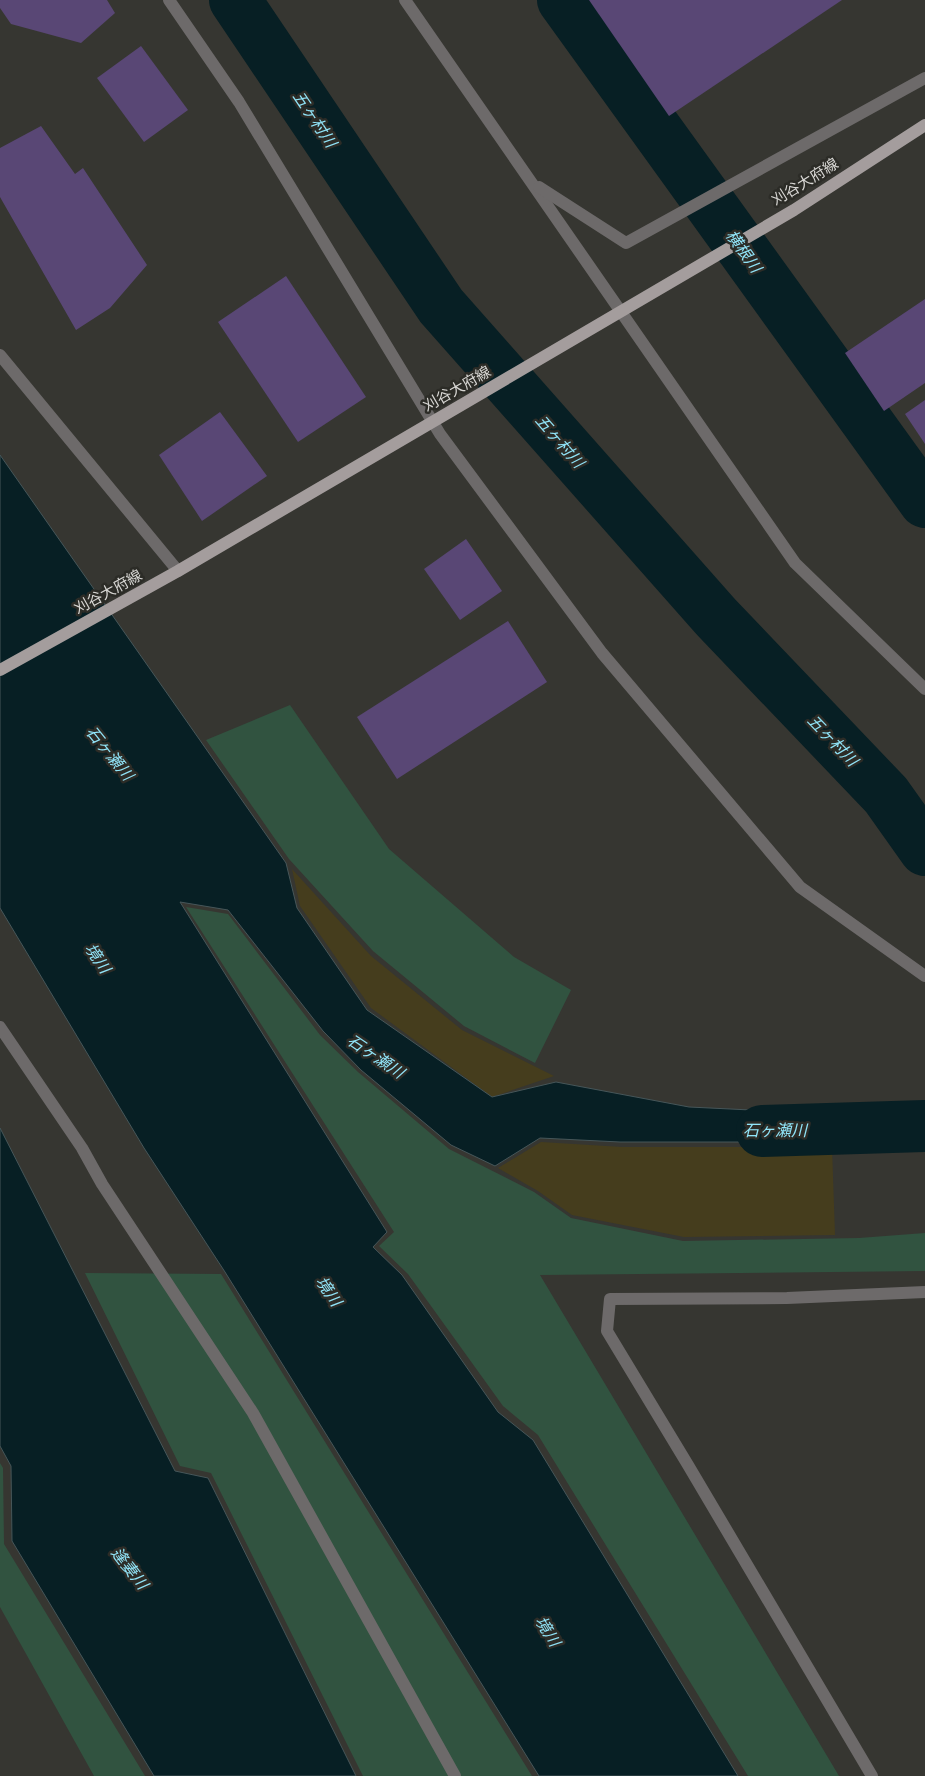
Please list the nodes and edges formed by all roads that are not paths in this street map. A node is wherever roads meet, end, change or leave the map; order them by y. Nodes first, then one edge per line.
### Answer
1 (169, 0) edge
2 (405, 0) edge
3 (925, 78) edge
4 (925, 125) edge
5 (533, 183) junction
6 (0, 354) edge
7 (178, 571) junction
8 (0, 670) edge
9 (925, 689) edge
10 (925, 976) edge
11 (0, 1028) edge
12 (925, 1292) edge
13 (455, 1776) edge
14 (872, 1776) edge

1 - 10 street
2 - 5 street
3 - 5 street
4 - 7 main road, 刈谷大府線
5 - 9 street
6 - 7 street
7 - 8 main road, 刈谷大府線
11 - 13 street
12 - 14 street

